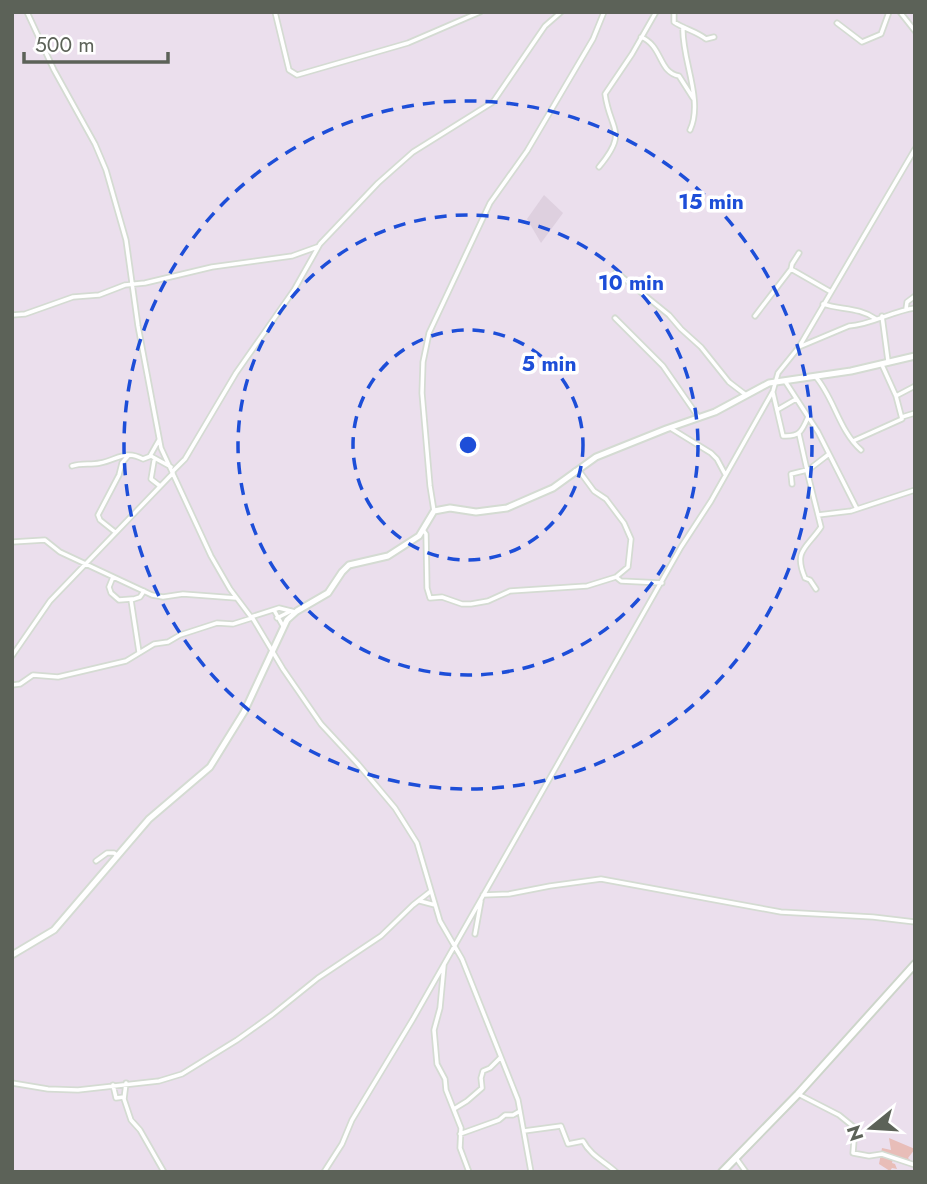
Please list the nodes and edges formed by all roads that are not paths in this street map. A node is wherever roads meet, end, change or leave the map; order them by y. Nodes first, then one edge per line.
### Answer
1 (27, 12) edge
2 (275, 12) edge
3 (479, 12) edge
4 (561, 12) edge
5 (604, 12) edge
6 (656, 12) edge
7 (674, 12) edge
8 (889, 12) edge
9 (900, 12) edge
10 (837, 23) dead end
11 (683, 27) junction
12 (915, 31) edge
13 (641, 37) junction
14 (714, 37) dead end
15 (693, 99) junction
16 (690, 130) dead end
17 (915, 149) edge
18 (598, 167) dead end
19 (319, 246) junction
20 (799, 253) dead end
21 (791, 269) junction
22 (616, 272) dead end
23 (132, 285) junction
24 (831, 292) junction
25 (915, 296) edge
26 (823, 304) junction
27 (915, 308) edge
28 (906, 309) junction
29 (12, 315) edge
30 (755, 316) dead end
31 (882, 317) junction
32 (615, 318) dead end
33 (876, 318) junction
34 (799, 347) junction
35 (915, 356) edge
36 (885, 362) junction
37 (815, 376) junction
38 (784, 379) junction
39 (777, 381) junction
40 (915, 386) edge
41 (773, 391) junction
42 (746, 395) junction
43 (896, 396) junction
44 (797, 399) junction
45 (777, 410) junction
46 (915, 413) edge
47 (808, 417) junction
48 (902, 417) junction
49 (699, 418) junction
50 (667, 428) junction
51 (799, 434) junction
52 (159, 440) junction
53 (853, 441) junction
54 (861, 450) dead end
55 (130, 454) junction
56 (829, 454) junction
57 (154, 459) junction
58 (72, 466) dead end
59 (807, 470) junction
60 (172, 471) junction
61 (575, 471) junction
62 (724, 474) junction
63 (792, 484) dead end
64 (160, 486) junction
65 (915, 490) edge
66 (857, 509) junction
67 (435, 511) junction
68 (818, 515) junction
69 (423, 530) junction
70 (116, 532) junction
71 (12, 542) edge
72 (86, 563) junction
73 (113, 577) junction
74 (616, 577) junction
75 (662, 583) junction
76 (816, 589) dead end
77 (144, 591) junction
78 (132, 598) junction
79 (236, 598) junction
80 (274, 610) junction
81 (293, 612) junction
82 (252, 618) junction
83 (277, 618) junction
84 (283, 626) junction
85 (139, 652) junction
86 (272, 652) junction
87 (12, 656) edge
88 (12, 685) edge
89 (118, 857) junction
90 (96, 861) dead end
91 (431, 891) junction
92 (482, 897) junction
93 (419, 900) junction
94 (435, 905) junction
95 (915, 922) edge
96 (475, 934) dead end
97 (454, 946) junction
98 (12, 955) edge
99 (444, 963) junction
100 (915, 964) edge
101 (500, 1058) junction
102 (12, 1083) edge
103 (126, 1083) junction
104 (113, 1085) junction
105 (798, 1094) junction
106 (124, 1097) junction
107 (453, 1109) junction
108 (520, 1111) junction
109 (461, 1128) junction
110 (524, 1131) junction
111 (467, 1132) junction
112 (460, 1134) junction
113 (736, 1158) junction
114 (915, 1165) edge
115 (164, 1172) edge
116 (324, 1172) edge
117 (469, 1172) edge
118 (531, 1172) edge
119 (616, 1172) edge
120 (722, 1172) edge
121 (747, 1172) edge

1 - 23 street
2 - 3 street
4 - 19 street
5 - 67 street
6 - 13 street
7 - 11 street
8 - 10 street
9 - 12 street
11 - 14 street
11 - 15 street
13 - 15 street
13 - 18 street
15 - 16 street
17 - 24 street
19 - 23 street
19 - 60 street
20 - 21 street
21 - 24 street
21 - 30 street
22 - 42 street
23 - 29 street
23 - 52 street
24 - 26 street
25 - 28 street
26 - 33 street
26 - 34 street
27 - 28 street
28 - 31 street
31 - 33 street
31 - 36 street
32 - 49 street
33 - 34 street
34 - 39 street
35 - 36 street
36 - 37 street
36 - 43 street
37 - 38 street
37 - 53 street
38 - 39 street
38 - 44 street
39 - 41 street
39 - 42 street
40 - 43 street
41 - 45 street
41 - 62 street
42 - 49 street
43 - 48 street
44 - 45 street
44 - 47 street
45 - 51 street
46 - 48 street
47 - 51 street
47 - 56 street
48 - 53 street
49 - 50 street
50 - 61 street
50 - 62 street
51 - 59 street
52 - 57 street
52 - 60 street
53 - 54 street
55 - 57 street
55 - 58 street
55 - 70 street
56 - 59 street
56 - 66 street
57 - 60 street
57 - 64 street
59 - 63 street
59 - 68 street
60 - 64 street
60 - 79 street
61 - 67 street
61 - 74 street
62 - 75 street
64 - 70 street
65 - 66 street
66 - 68 street
67 - 69 street
68 - 76 street
69 - 74 street
69 - 81 street
70 - 72 street
71 - 72 street
72 - 73 street
72 - 87 street
73 - 77 street
73 - 78 street
74 - 75 street
75 - 92 street
77 - 78 street
77 - 79 street
78 - 85 street
79 - 82 street
80 - 81 street
80 - 82 street
80 - 83 street
81 - 83 street
81 - 84 street
82 - 85 street
82 - 86 street
83 - 84 street
84 - 86 street
85 - 88 street
86 - 89 street
86 - 91 street
89 - 90 street
89 - 98 street
91 - 93 street
91 - 94 street
92 - 95 street
92 - 96 street
92 - 97 street
93 - 94 street
93 - 103 street
94 - 97 street
97 - 99 street
97 - 101 street
99 - 107 street
99 - 116 street
100 - 105 main road
101 - 107 street
101 - 108 street
102 - 104 street
103 - 104 street
103 - 106 street
104 - 106 street
105 - 113 main road
105 - 114 street
106 - 115 street
107 - 109 street
108 - 110 street
108 - 111 street
109 - 111 street
109 - 112 street
110 - 118 street
110 - 119 street
111 - 112 street
112 - 117 street
113 - 120 main road
113 - 121 street

